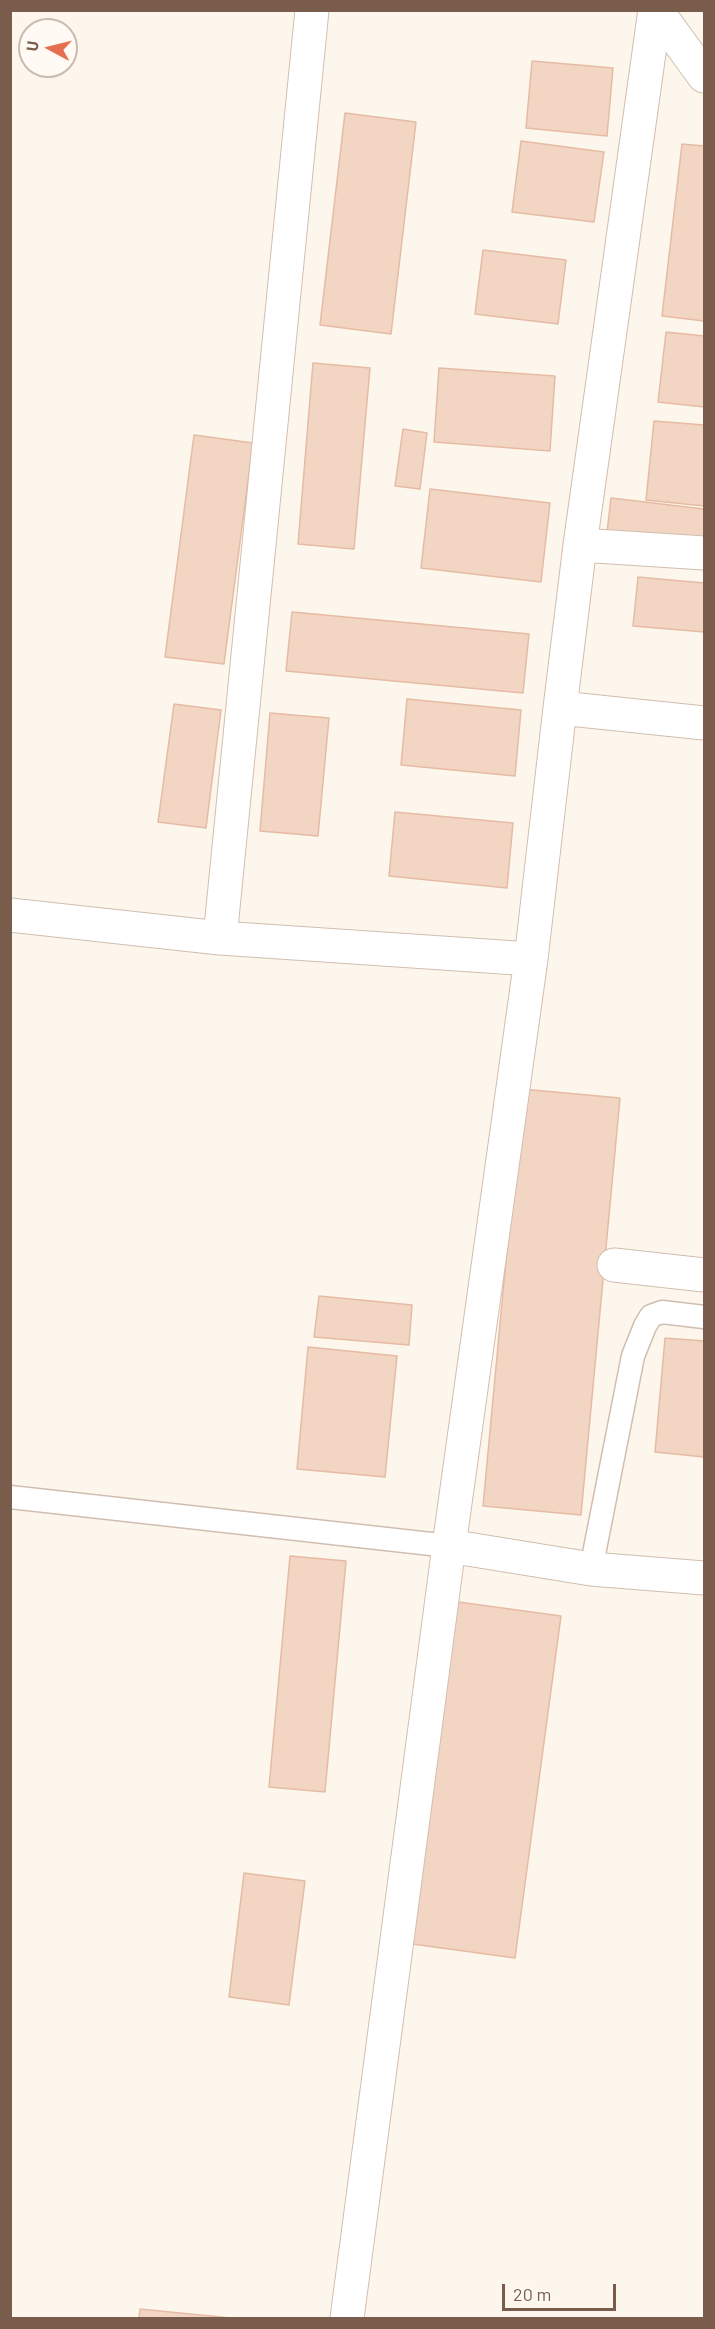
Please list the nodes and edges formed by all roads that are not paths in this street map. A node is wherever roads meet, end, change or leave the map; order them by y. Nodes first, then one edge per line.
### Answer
1 (312, 10) edge
2 (656, 10) edge
3 (705, 76) edge
4 (579, 545) junction
5 (705, 554) edge
6 (560, 708) junction
7 (705, 723) edge
8 (10, 915) edge
9 (220, 938) junction
10 (531, 959) junction
11 (614, 1265) dead end
12 (705, 1275) edge
13 (705, 1317) edge
14 (10, 1497) edge
15 (449, 1546) junction
16 (591, 1569) junction
17 (705, 1578) edge
18 (347, 2319) edge

1 - 9 street
2 - 3 street
2 - 4 street
4 - 5 street
4 - 6 street
6 - 7 street
6 - 10 street
8 - 9 street
9 - 10 street
10 - 15 street
11 - 12 street
13 - 16 lane
14 - 15 lane
15 - 16 street
15 - 18 street
16 - 17 street

